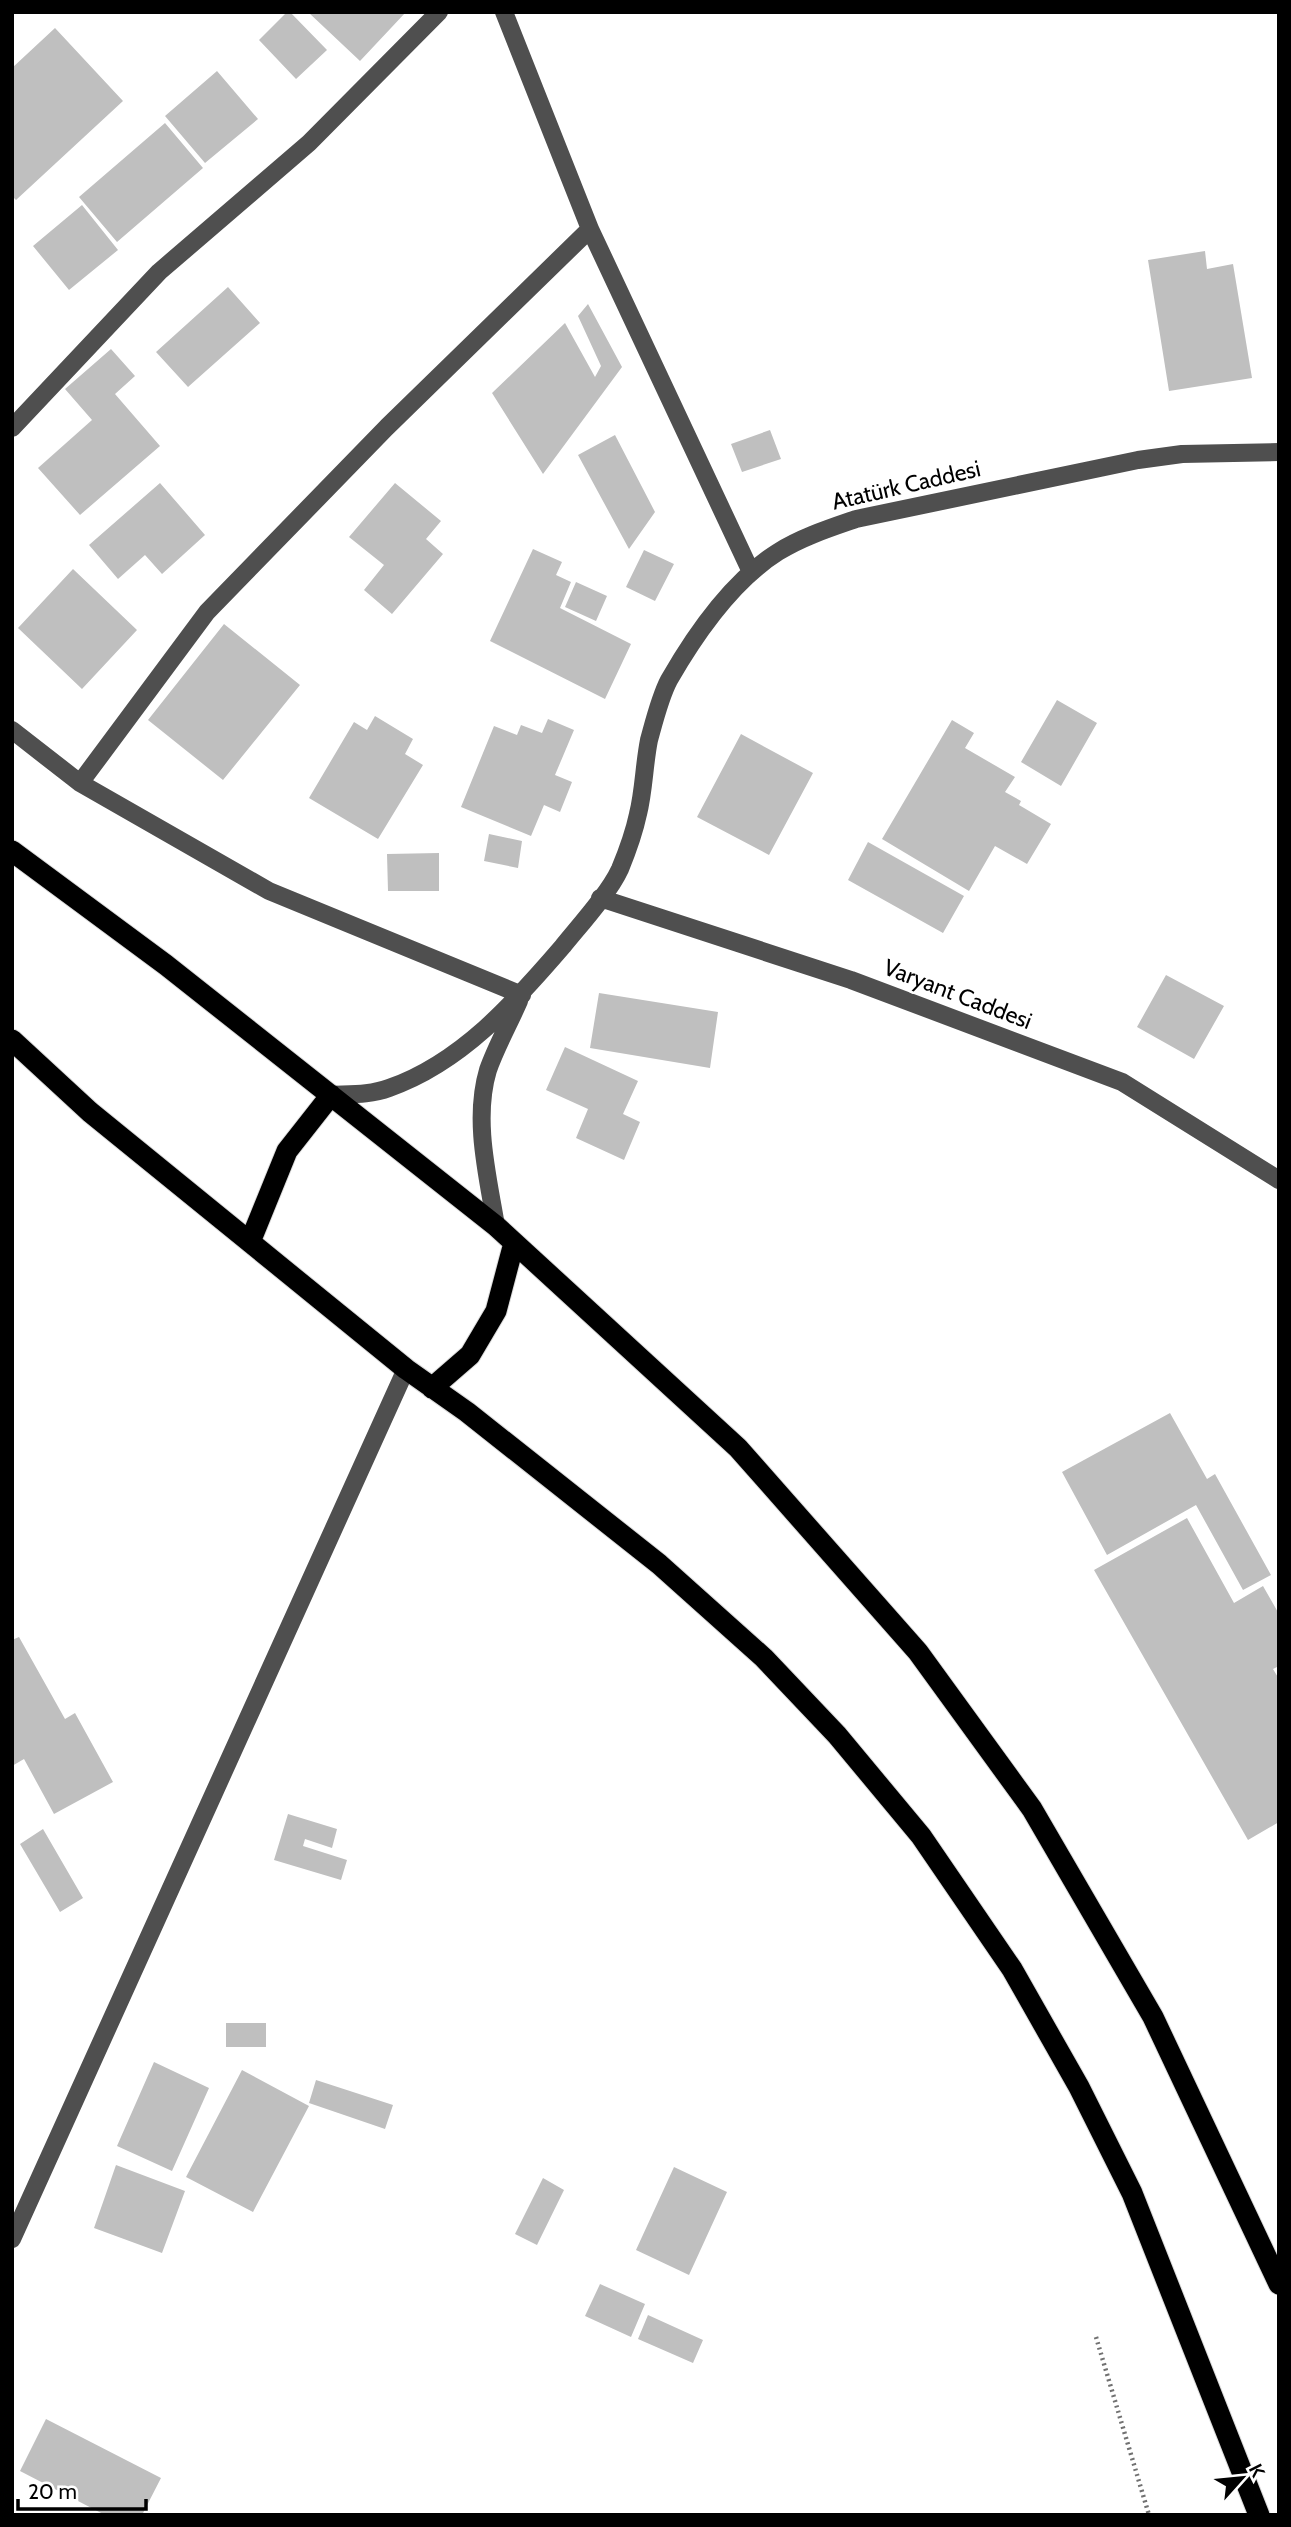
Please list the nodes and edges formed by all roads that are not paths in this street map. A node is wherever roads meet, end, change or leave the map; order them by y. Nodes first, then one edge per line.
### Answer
1 (439, 12) edge
2 (504, 12) edge
3 (590, 229) junction
4 (12, 428) edge
5 (1279, 452) edge
6 (751, 572) junction
7 (12, 730) edge
8 (80, 783) junction
9 (12, 851) edge
10 (600, 898) junction
11 (522, 995) junction
12 (12, 1040) edge
13 (331, 1095) junction
14 (1279, 1180) edge
15 (496, 1226) junction
16 (250, 1242) junction
17 (514, 1243) junction
18 (406, 1369) junction
19 (432, 1388) junction
20 (14, 2229) edge
21 (1279, 2284) edge
22 (1259, 2515) edge

1 - 4 street
2 - 3 street
3 - 6 street
3 - 8 street
5 - 6 street, Atatürk Caddesi
6 - 10 street, Atatürk Caddesi
7 - 8 street
8 - 11 street
9 - 13 highway
10 - 11 street, Atatürk Caddesi
10 - 14 street, Varyant Caddesi
11 - 13 street
11 - 15 street
12 - 16 highway
13 - 15 highway
13 - 16 highway
15 - 17 highway
16 - 18 highway
17 - 19 highway
17 - 21 highway
18 - 19 highway
18 - 20 street
19 - 22 highway

